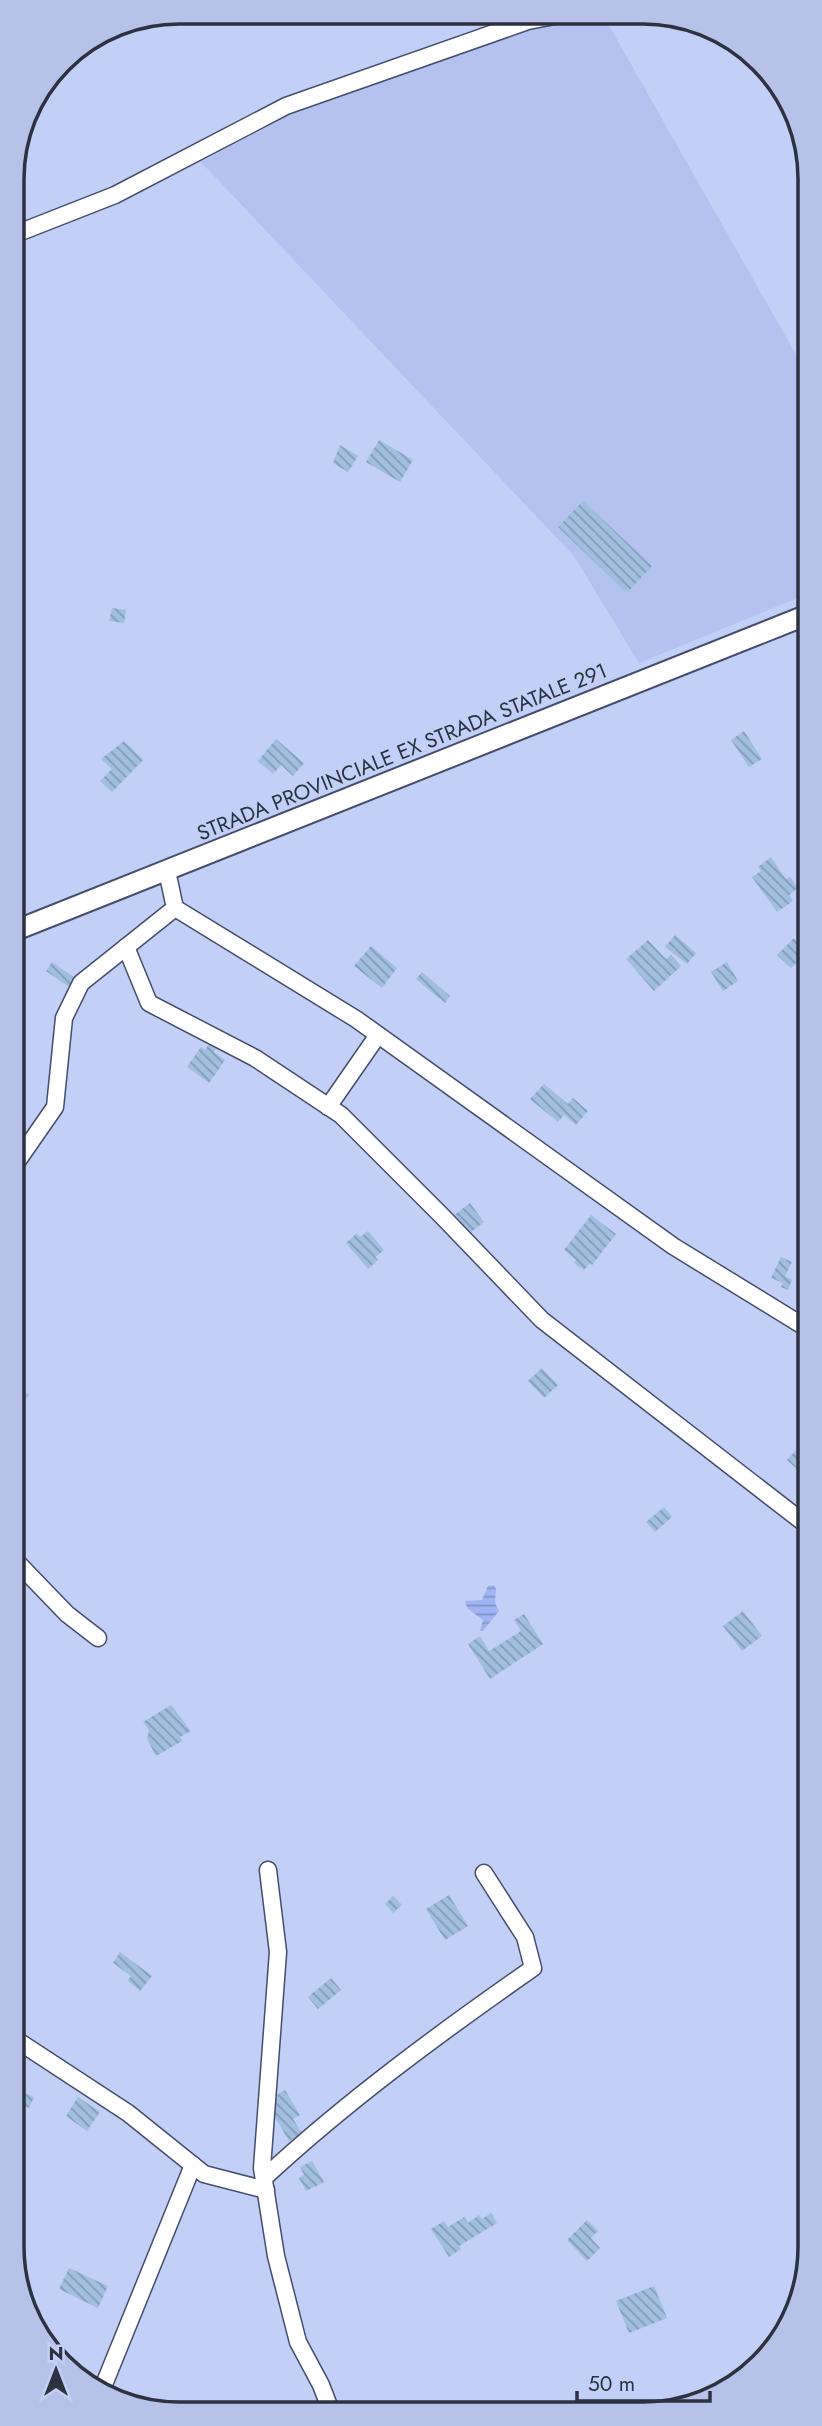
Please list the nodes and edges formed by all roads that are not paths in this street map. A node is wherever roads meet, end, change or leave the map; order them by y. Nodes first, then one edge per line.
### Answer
1 (518, 24) edge
2 (25, 230) edge
3 (798, 619) edge
4 (167, 871) junction
5 (175, 908) junction
6 (25, 927) edge
7 (126, 947) junction
8 (378, 1035) junction
9 (328, 1107) junction
10 (25, 1151) edge
11 (797, 1323) edge
12 (797, 1518) edge
13 (24, 1570) edge
14 (98, 1638) dead end
15 (268, 1870) dead end
16 (484, 1873) dead end
17 (24, 2045) edge
18 (193, 2165) junction
19 (265, 2184) junction
20 (105, 2382) edge
21 (328, 2402) edge

1 - 2 street
3 - 4 street, STRADA PROVINCIALE EX STRADA STATALE 291
4 - 5 street
4 - 6 street, STRADA PROVINCIALE EX STRADA STATALE 291
5 - 7 street
5 - 8 street
7 - 9 street
7 - 10 street
8 - 9 street
8 - 11 street
9 - 12 street
13 - 14 street
15 - 19 street
16 - 19 street
17 - 18 street
18 - 19 street
18 - 20 street
19 - 21 street

